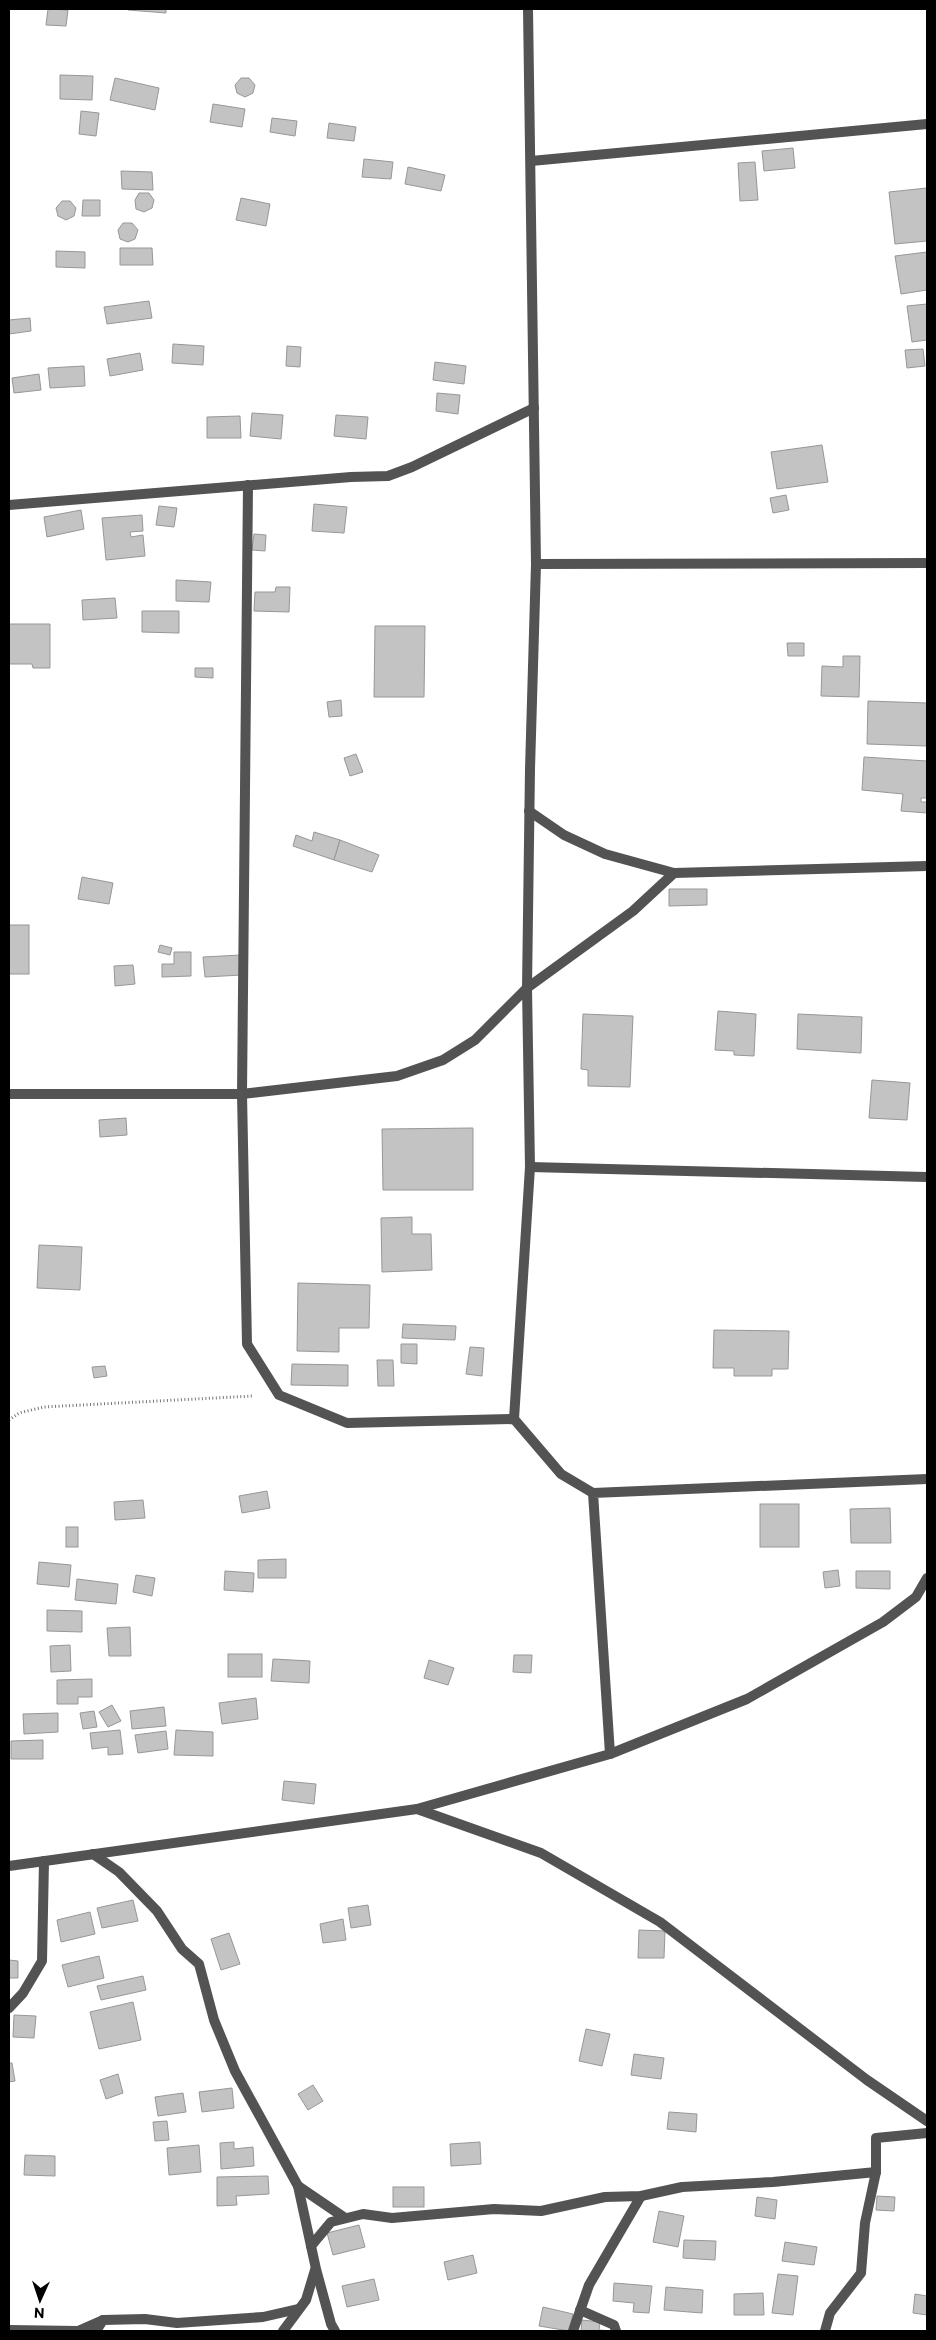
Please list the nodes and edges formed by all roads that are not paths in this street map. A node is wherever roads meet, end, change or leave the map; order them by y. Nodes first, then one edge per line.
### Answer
1 (528, 9) edge
2 (927, 124) edge
3 (531, 161) junction
4 (534, 408) junction
5 (248, 485) junction
6 (9, 505) edge
7 (927, 562) edge
8 (536, 564) junction
9 (529, 811) junction
10 (927, 866) edge
11 (674, 873) junction
12 (527, 988) junction
13 (9, 1094) edge
14 (242, 1094) junction
15 (530, 1167) junction
16 (927, 1177) edge
17 (514, 1419) junction
18 (927, 1478) edge
19 (593, 1493) junction
20 (927, 1578) edge
21 (610, 1754) junction
22 (416, 1809) junction
23 (93, 1854) junction
24 (44, 1861) junction
25 (9, 1866) edge
26 (9, 2008) edge
27 (927, 2122) edge
28 (927, 2133) edge
29 (876, 2172) junction
30 (298, 2186) junction
31 (641, 2196) junction
32 (345, 2218) junction
33 (311, 2246) junction
34 (316, 2269) junction
35 (298, 2310) junction
36 (580, 2310) junction
37 (102, 2320) junction
38 (9, 2330) edge
39 (96, 2331) edge
40 (283, 2331) edge
41 (335, 2331) edge
42 (573, 2331) edge
43 (616, 2331) edge
44 (825, 2331) edge

1 - 3 street
2 - 3 street
3 - 4 street
4 - 5 street
4 - 8 street
5 - 6 street
5 - 14 street
7 - 8 street
8 - 9 street
9 - 11 street
9 - 12 street
10 - 11 street
11 - 12 street
12 - 14 street
12 - 15 street
13 - 14 street
14 - 17 street
15 - 16 street
15 - 17 street
17 - 19 street
18 - 19 street
19 - 21 street
20 - 21 street
21 - 22 street
22 - 23 street
22 - 27 street
23 - 24 street
23 - 30 street
24 - 25 street
24 - 26 street
28 - 29 street
29 - 31 street
29 - 44 street
30 - 32 street
30 - 33 street
31 - 32 street
31 - 36 street
32 - 33 street
33 - 34 street
34 - 35 street
34 - 41 street
35 - 37 street
35 - 40 street
36 - 42 street
36 - 43 street
37 - 38 street
37 - 39 street

